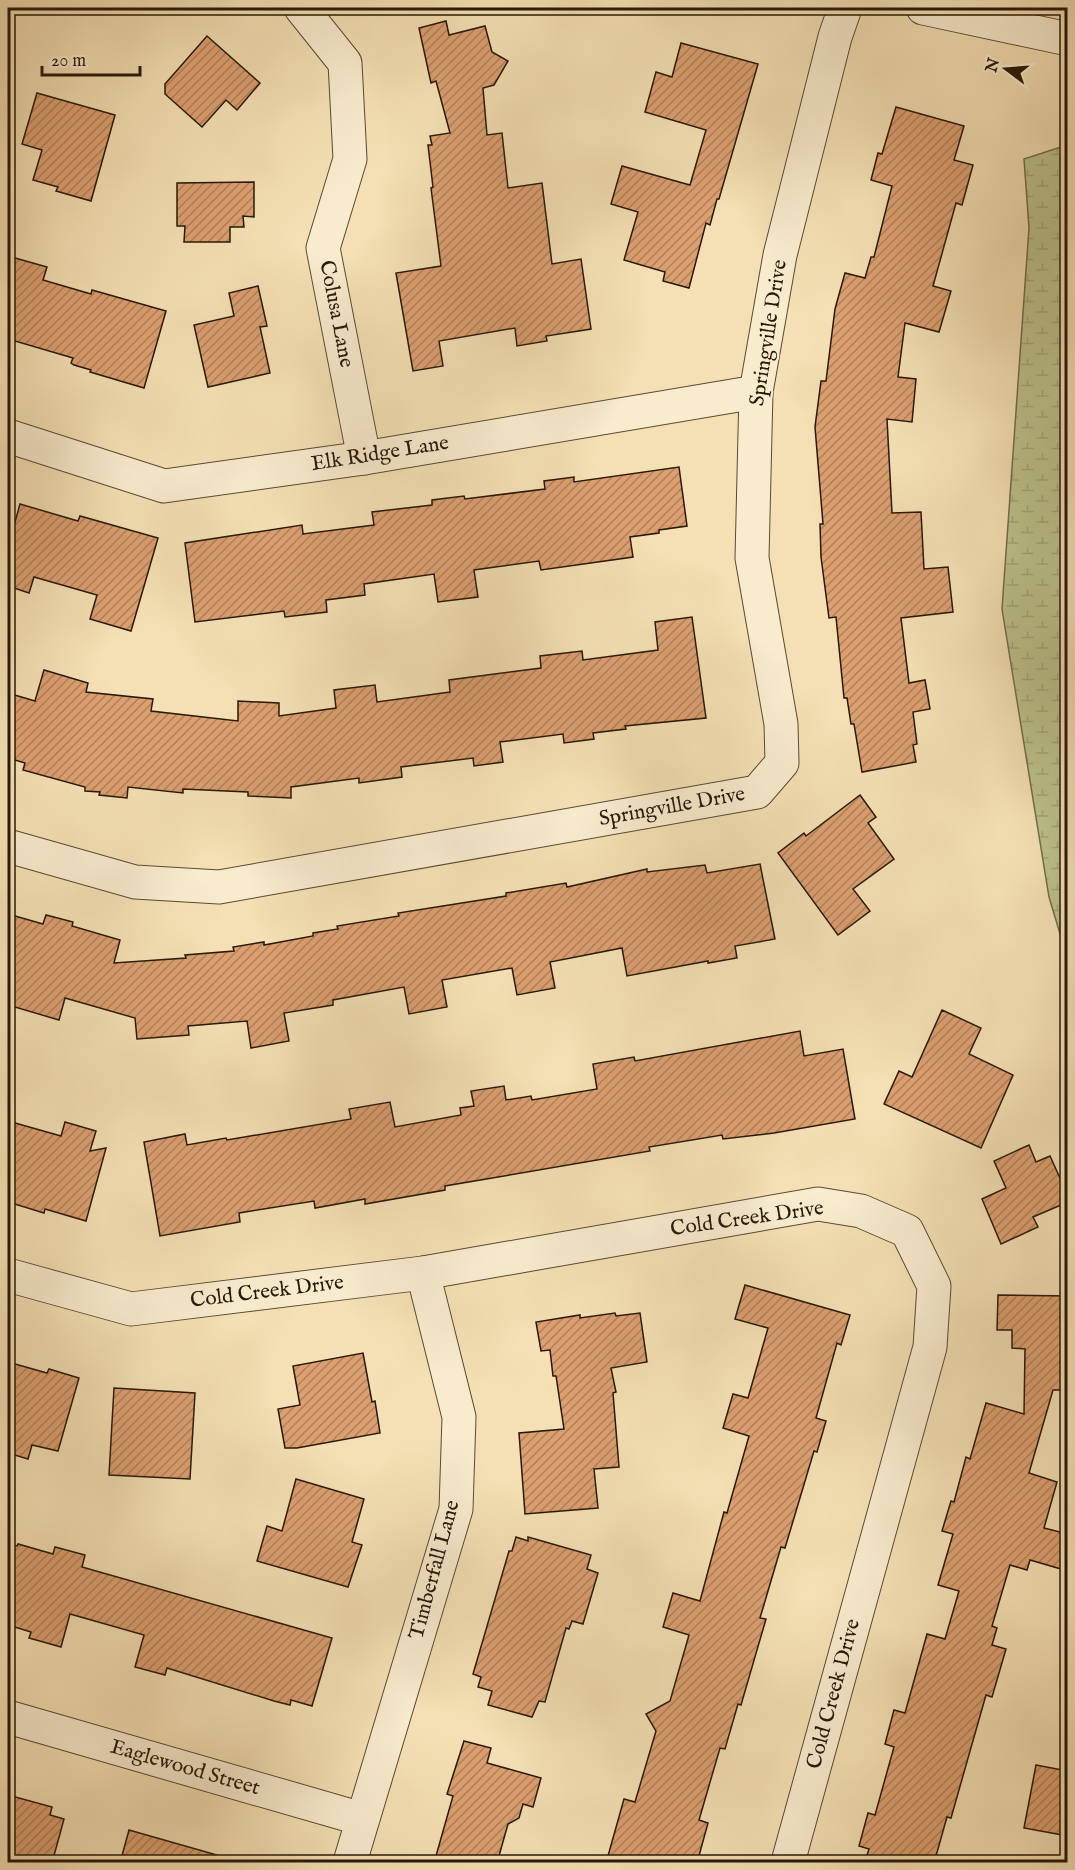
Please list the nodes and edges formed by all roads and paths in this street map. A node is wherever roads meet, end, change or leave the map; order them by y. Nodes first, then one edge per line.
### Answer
1 (301, 8) edge
2 (845, 8) edge
3 (923, 8) edge
4 (1068, 39) edge
5 (756, 392) junction
6 (8, 436) edge
7 (364, 458) junction
8 (8, 846) edge
9 (423, 1273) junction
10 (8, 1275) edge
11 (8, 1717) edge
12 (362, 1819) junction
13 (350, 1863) edge
14 (788, 1863) edge

1 - 7 street, Colusa Lane
2 - 5 street, Springville Drive
3 - 4 street
5 - 7 street, Elk Ridge Lane
5 - 8 street, Springville Drive
6 - 7 street, Elk Ridge Lane
9 - 10 street, Cold Creek Drive
9 - 12 street, Timberfall Lane
9 - 14 street, Cold Creek Drive
11 - 12 street, Eaglewood Street
12 - 13 street, Timberfall Lane

